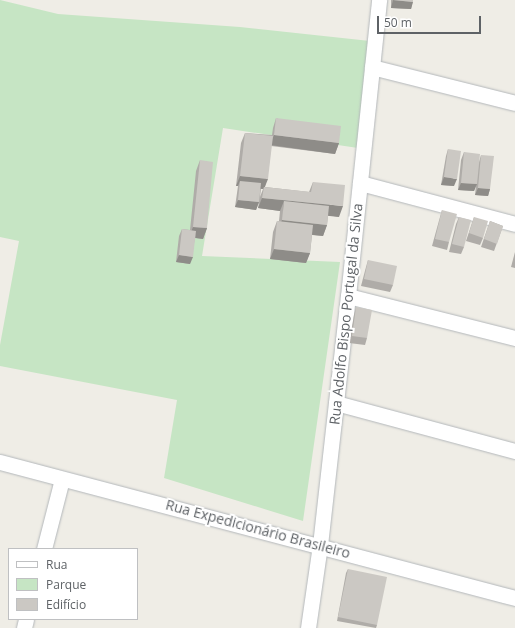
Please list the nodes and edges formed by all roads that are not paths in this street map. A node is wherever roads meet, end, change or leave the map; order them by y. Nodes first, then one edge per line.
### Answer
1 (378, 0) edge
2 (372, 67) junction
3 (515, 103) edge
4 (360, 183) junction
5 (515, 224) edge
6 (348, 296) junction
7 (515, 338) edge
8 (336, 403) junction
9 (515, 451) edge
10 (0, 462) edge
11 (62, 479) junction
12 (320, 545) junction
13 (44, 548) edge
14 (515, 598) edge
15 (308, 628) edge

1 - 2 street, Rua Adolfo Bispo Portugal da Silva
2 - 3 street
2 - 4 street, Rua Adolfo Bispo Portugal da Silva
4 - 5 street
4 - 6 street, Rua Adolfo Bispo Portugal da Silva
6 - 7 street
6 - 8 street, Rua Adolfo Bispo Portugal da Silva
8 - 9 street
8 - 12 street, Rua Adolfo Bispo Portugal da Silva
10 - 11 street, Rua Expedicionário Brasileiro
11 - 12 street, Rua Expedicionário Brasileiro
11 - 13 street
12 - 14 street, Rua Expedicionário Brasileiro
12 - 15 street, Rua Adolfo Bispo Portugal da Silva

